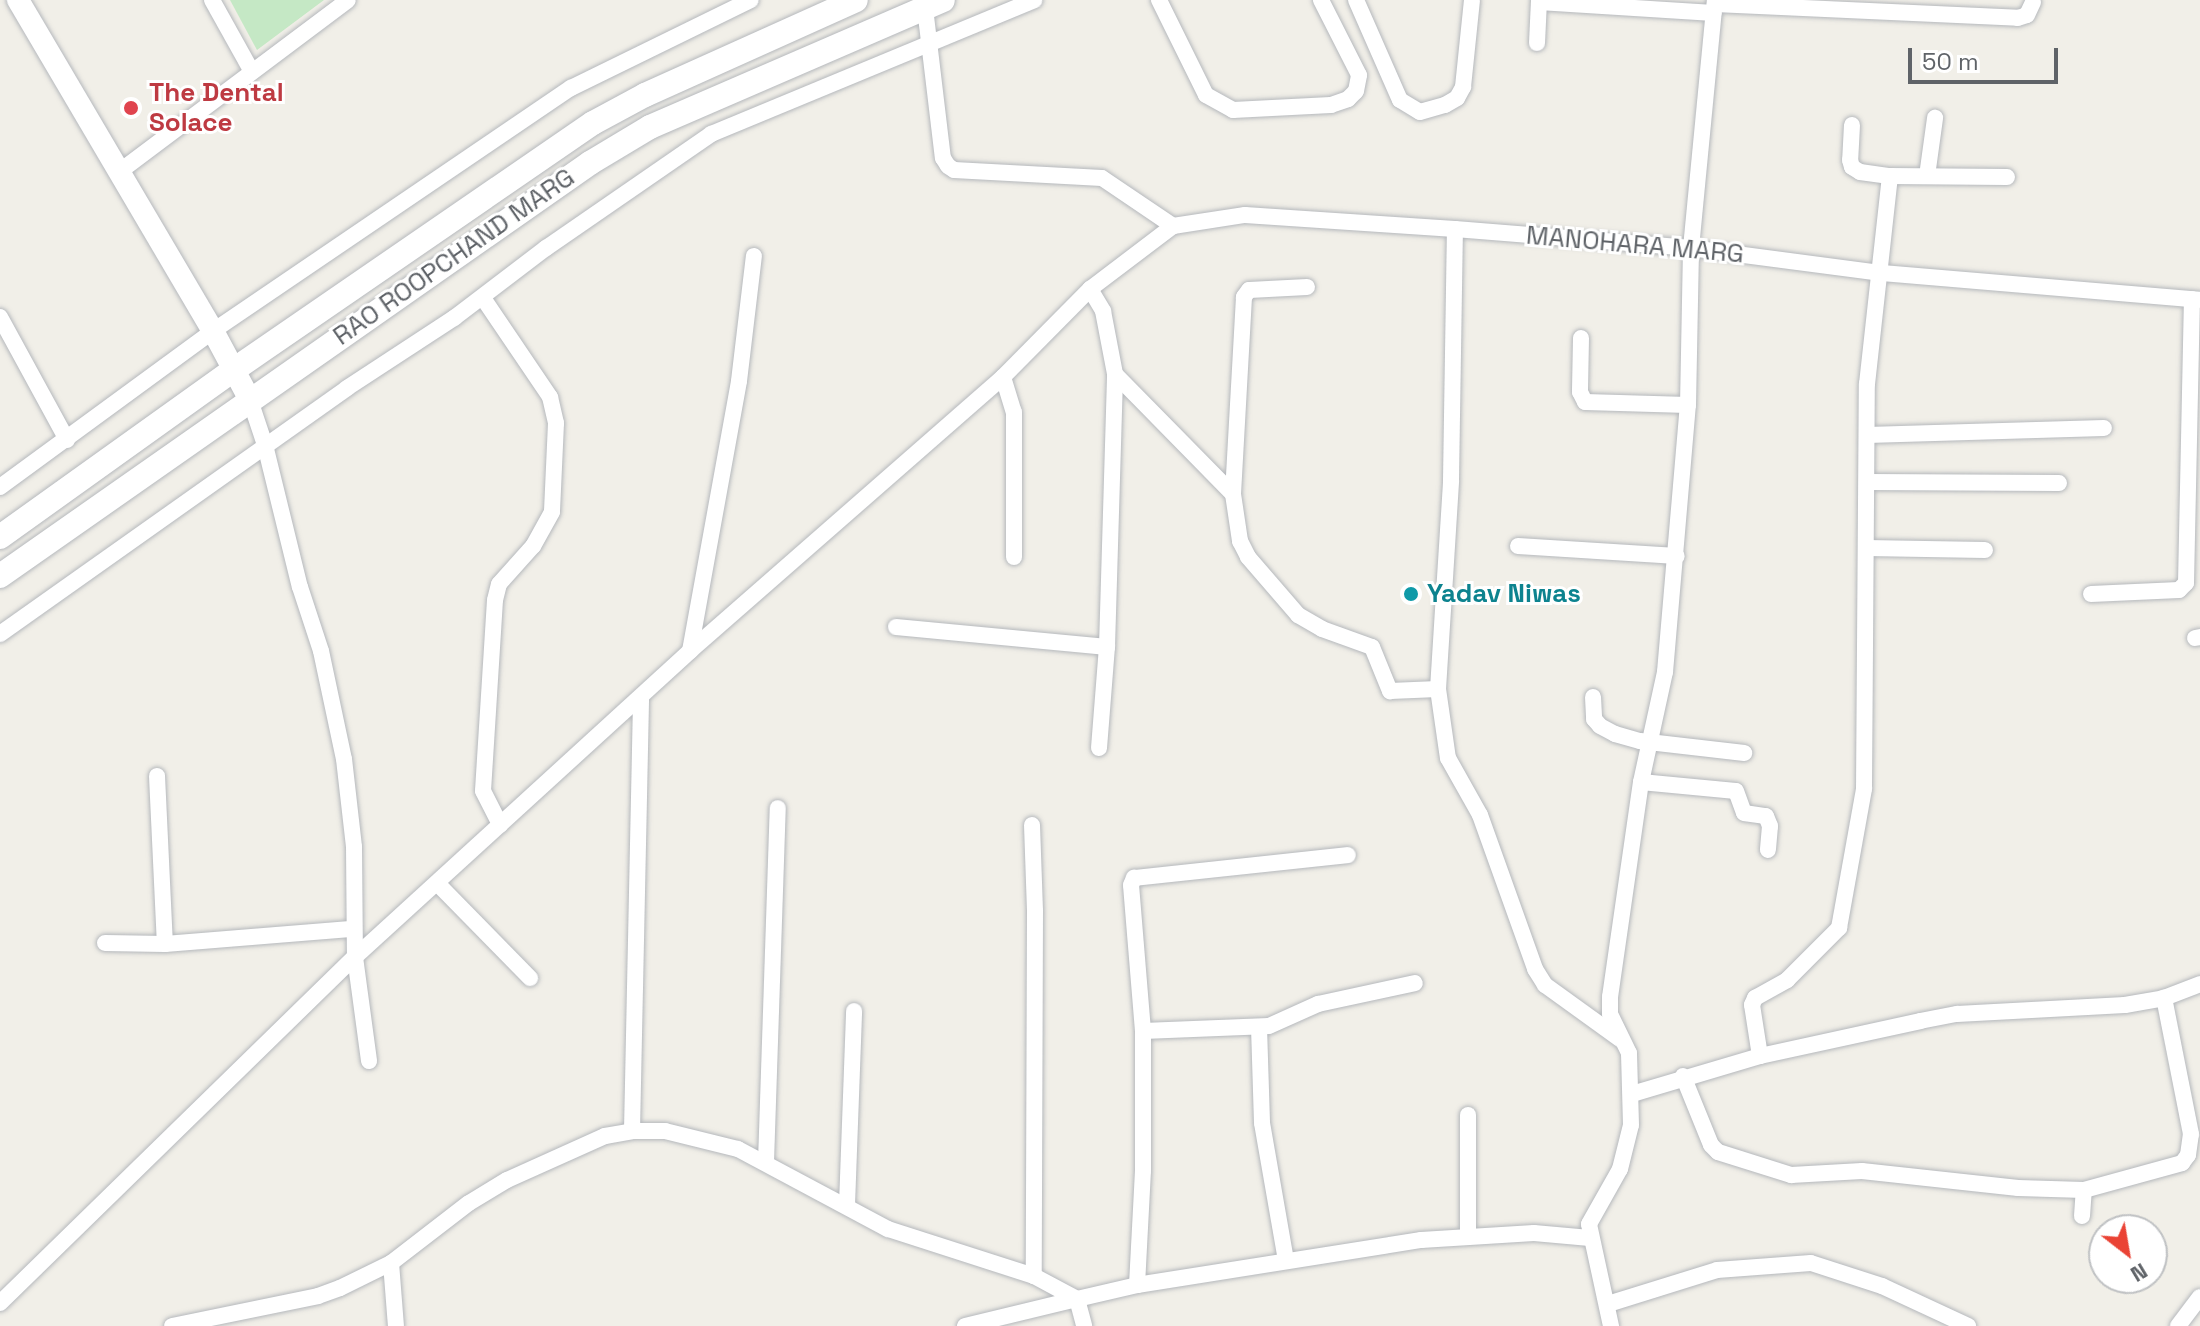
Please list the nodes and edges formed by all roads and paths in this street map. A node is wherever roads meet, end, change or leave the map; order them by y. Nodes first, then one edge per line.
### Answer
1 (18, 0) edge
2 (212, 0) edge
3 (348, 0) edge
4 (751, 0) edge
5 (856, 0) edge
6 (1034, 0) edge
7 (1159, 0) edge
8 (1321, 0) edge
9 (1356, 0) edge
10 (1472, 0) edge
11 (1539, 1) edge
12 (2033, 2) dead end
13 (934, 4) edge
14 (1715, 5) edge
15 (1537, 43) dead end
16 (929, 44) junction
17 (252, 72) junction
18 (1935, 118) dead end
19 (1852, 125) dead end
20 (119, 172) junction
21 (1890, 176) junction
22 (1927, 176) junction
23 (2007, 177) dead end
24 (1173, 226) junction
25 (1455, 229) junction
26 (1691, 248) junction
27 (754, 256) dead end
28 (1881, 273) junction
29 (1307, 287) dead end
30 (1090, 289) junction
31 (483, 298) junction
32 (2196, 299) edge
33 (0, 317) edge
34 (213, 331) junction
35 (1581, 338) dead end
36 (235, 369) junction
37 (1115, 374) junction
38 (1003, 377) junction
39 (250, 400) junction
40 (1688, 405) junction
41 (2104, 428) dead end
42 (1867, 435) junction
43 (67, 440) junction
44 (265, 445) junction
45 (1867, 482) junction
46 (2059, 483) dead end
47 (0, 487) edge
48 (1233, 494) junction
49 (0, 537) edge
50 (1518, 546) dead end
51 (1866, 548) junction
52 (1985, 550) dead end
53 (1677, 556) junction
54 (1014, 557) dead end
55 (0, 576) edge
56 (2091, 594) dead end
57 (896, 627) dead end
58 (0, 634) edge
59 (1107, 647) junction
60 (690, 651) junction
61 (1438, 689) junction
62 (641, 697) junction
63 (1593, 697) dead end
64 (1651, 742) junction
65 (1099, 748) dead end
66 (1744, 753) dead end
67 (157, 776) dead end
68 (1641, 782) junction
69 (778, 808) dead end
70 (500, 825) junction
71 (1032, 825) dead end
72 (1768, 850) dead end
73 (1348, 855) dead end
74 (437, 883) junction
75 (353, 929) junction
76 (105, 943) dead end
77 (165, 944) junction
78 (355, 957) junction
79 (530, 978) dead end
80 (1415, 983) dead end
81 (2200, 984) edge
82 (2164, 998) junction
83 (854, 1011) dead end
84 (1259, 1027) junction
85 (1143, 1031) junction
86 (1624, 1042) junction
87 (1760, 1056) junction
88 (369, 1061) dead end
89 (1683, 1076) junction
90 (1632, 1094) junction
91 (1468, 1115) dead end
92 (632, 1131) junction
93 (2195, 1133) edge
94 (766, 1162) junction
95 (2084, 1190) junction
96 (847, 1205) junction
97 (2082, 1216) dead end
98 (1468, 1237) junction
99 (1590, 1238) junction
100 (1286, 1260) junction
101 (391, 1263) junction
102 (1034, 1276) junction
103 (1137, 1285) junction
104 (2200, 1297) edge
105 (1077, 1299) junction
106 (0, 1303) edge
107 (1608, 1304) junction
108 (971, 1325) edge
109 (172, 1326) edge
110 (396, 1326) edge
111 (1084, 1326) edge
112 (1611, 1326) edge
113 (1968, 1326) edge
114 (2178, 1326) edge

1 - 20 street
2 - 17 street
3 - 17 street
4 - 34 street
5 - 36 main road, RAO ROOPCHAND MARG
6 - 16 street
7 - 8 street
9 - 10 street
11 - 14 street
11 - 15 street
12 - 14 street
13 - 16 street
13 - 39 main road, RAO ROOPCHAND MARG
14 - 26 street
16 - 24 street
16 - 31 street
17 - 20 street
18 - 22 street
19 - 21 street
20 - 34 street
21 - 22 street
21 - 28 street
22 - 23 street
24 - 25 street, MANOHARA MARG
24 - 30 street, MANOHARA MARG
25 - 26 street, MANOHARA MARG
25 - 61 street
26 - 28 street, MANOHARA MARG
26 - 40 street
27 - 60 street
28 - 32 street, MANOHARA MARG
28 - 42 street
29 - 48 street
30 - 37 street
30 - 38 street, MANOHARA MARG
31 - 44 street
31 - 70 street
32 - 56 street
33 - 43 street
34 - 36 street
34 - 43 street
35 - 40 street
36 - 39 street
36 - 49 main road, RAO ROOPCHAND MARG
37 - 48 street
37 - 59 street
38 - 54 street
38 - 60 street, MANOHARA MARG
39 - 44 street
39 - 55 main road, RAO ROOPCHAND MARG
40 - 53 street
41 - 42 street
42 - 45 street
43 - 47 street
44 - 58 street
44 - 75 street
45 - 46 street
45 - 51 street
48 - 61 street
50 - 53 street
51 - 52 street
51 - 87 street
53 - 64 street
57 - 59 street
59 - 65 street
60 - 62 street, MANOHARA MARG
61 - 86 street
62 - 70 street, MANOHARA MARG
62 - 92 street
63 - 64 street
64 - 66 street
64 - 68 street
67 - 77 street
68 - 72 street
68 - 86 street
69 - 94 street
70 - 74 street, MANOHARA MARG
71 - 102 street
73 - 85 street
74 - 78 street, MANOHARA MARG
74 - 79 street
75 - 77 street
75 - 78 street
76 - 77 street
78 - 88 street
78 - 106 street, MANOHARA MARG
80 - 84 street
81 - 82 street
82 - 87 street
82 - 93 street
83 - 96 street
84 - 85 street
84 - 100 street
85 - 103 street
86 - 90 street
87 - 89 street
89 - 90 street
89 - 95 street
90 - 99 street
91 - 98 street
92 - 94 street
92 - 101 street
93 - 95 street
94 - 96 street
95 - 97 street
96 - 102 street
98 - 99 street
98 - 100 street
99 - 107 street
100 - 103 street
101 - 109 street
101 - 110 street
102 - 105 street
103 - 105 street
104 - 114 street
105 - 108 street
105 - 111 street
107 - 112 street
107 - 113 street

